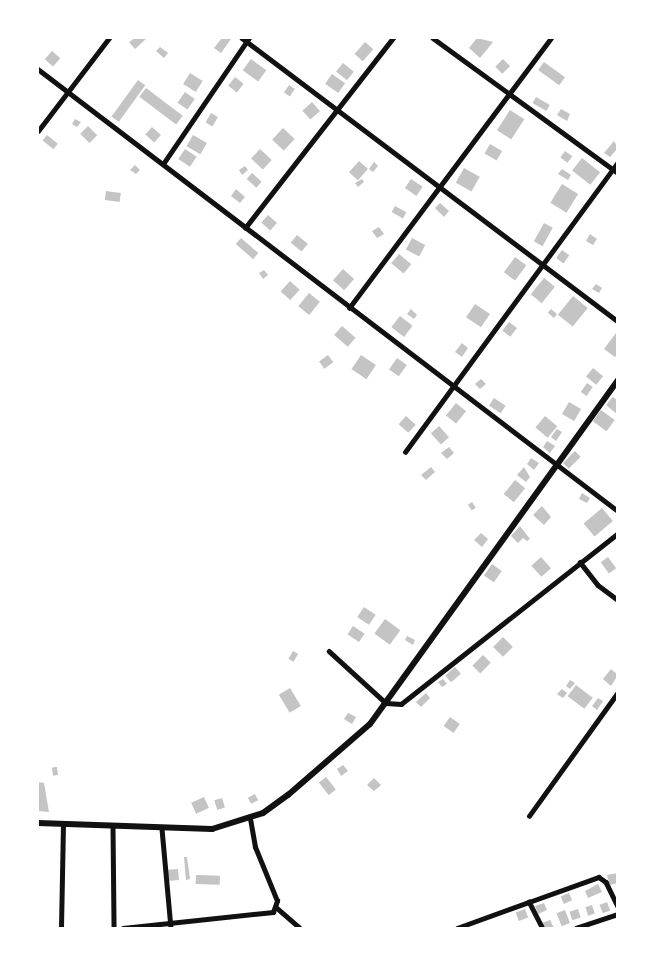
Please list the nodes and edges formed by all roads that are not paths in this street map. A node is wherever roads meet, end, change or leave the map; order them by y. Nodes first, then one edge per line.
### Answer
1 (109, 38) edge
2 (393, 38) edge
3 (433, 38) edge
4 (551, 38) edge
5 (246, 39) edge
6 (38, 69) edge
7 (69, 93) junction
8 (509, 93) junction
9 (336, 111) junction
10 (38, 131) edge
11 (618, 162) edge
12 (163, 164) junction
13 (612, 169) junction
14 (618, 173) edge
15 (438, 188) junction
16 (245, 228) junction
17 (542, 266) junction
18 (349, 308) junction
19 (618, 321) edge
20 (618, 380) edge
21 (452, 388) junction
22 (405, 452) dead end
23 (555, 464) junction
24 (618, 511) edge
25 (618, 533) edge
26 (580, 562) junction
27 (618, 600) edge
28 (329, 651) dead end
29 (618, 692) edge
30 (386, 703) junction
31 (529, 816) dead end
32 (250, 818) junction
33 (38, 823) edge
34 (63, 825) junction
35 (113, 826) junction
36 (162, 829) junction
37 (530, 902) junction
38 (618, 907) edge
39 (277, 908) junction
40 (618, 914) edge
41 (171, 926) edge
42 (61, 928) edge
43 (114, 928) edge
44 (123, 928) edge
45 (300, 928) edge
46 (457, 928) edge
47 (542, 928) edge
48 (576, 928) edge

1 - 7 street
2 - 9 street
3 - 8 street
4 - 8 street
5 - 9 street
5 - 12 street
6 - 7 street
7 - 10 street
7 - 12 street
8 - 13 street
8 - 15 street
9 - 15 street
9 - 16 street
11 - 13 street
12 - 16 street
13 - 14 street
13 - 17 street
15 - 17 street
15 - 18 street
16 - 18 street
17 - 19 street
17 - 21 street
18 - 21 street
20 - 23 street
21 - 22 street
21 - 23 street
23 - 24 street
23 - 30 street
25 - 26 street
26 - 27 street
26 - 30 street
28 - 30 street
29 - 31 street
30 - 32 street
32 - 36 street
32 - 39 street
33 - 34 street
34 - 35 street
34 - 42 street
35 - 36 street
35 - 43 street
36 - 41 street
37 - 38 street
37 - 46 street
37 - 47 street
39 - 41 street
39 - 45 street
40 - 48 street
41 - 44 street

